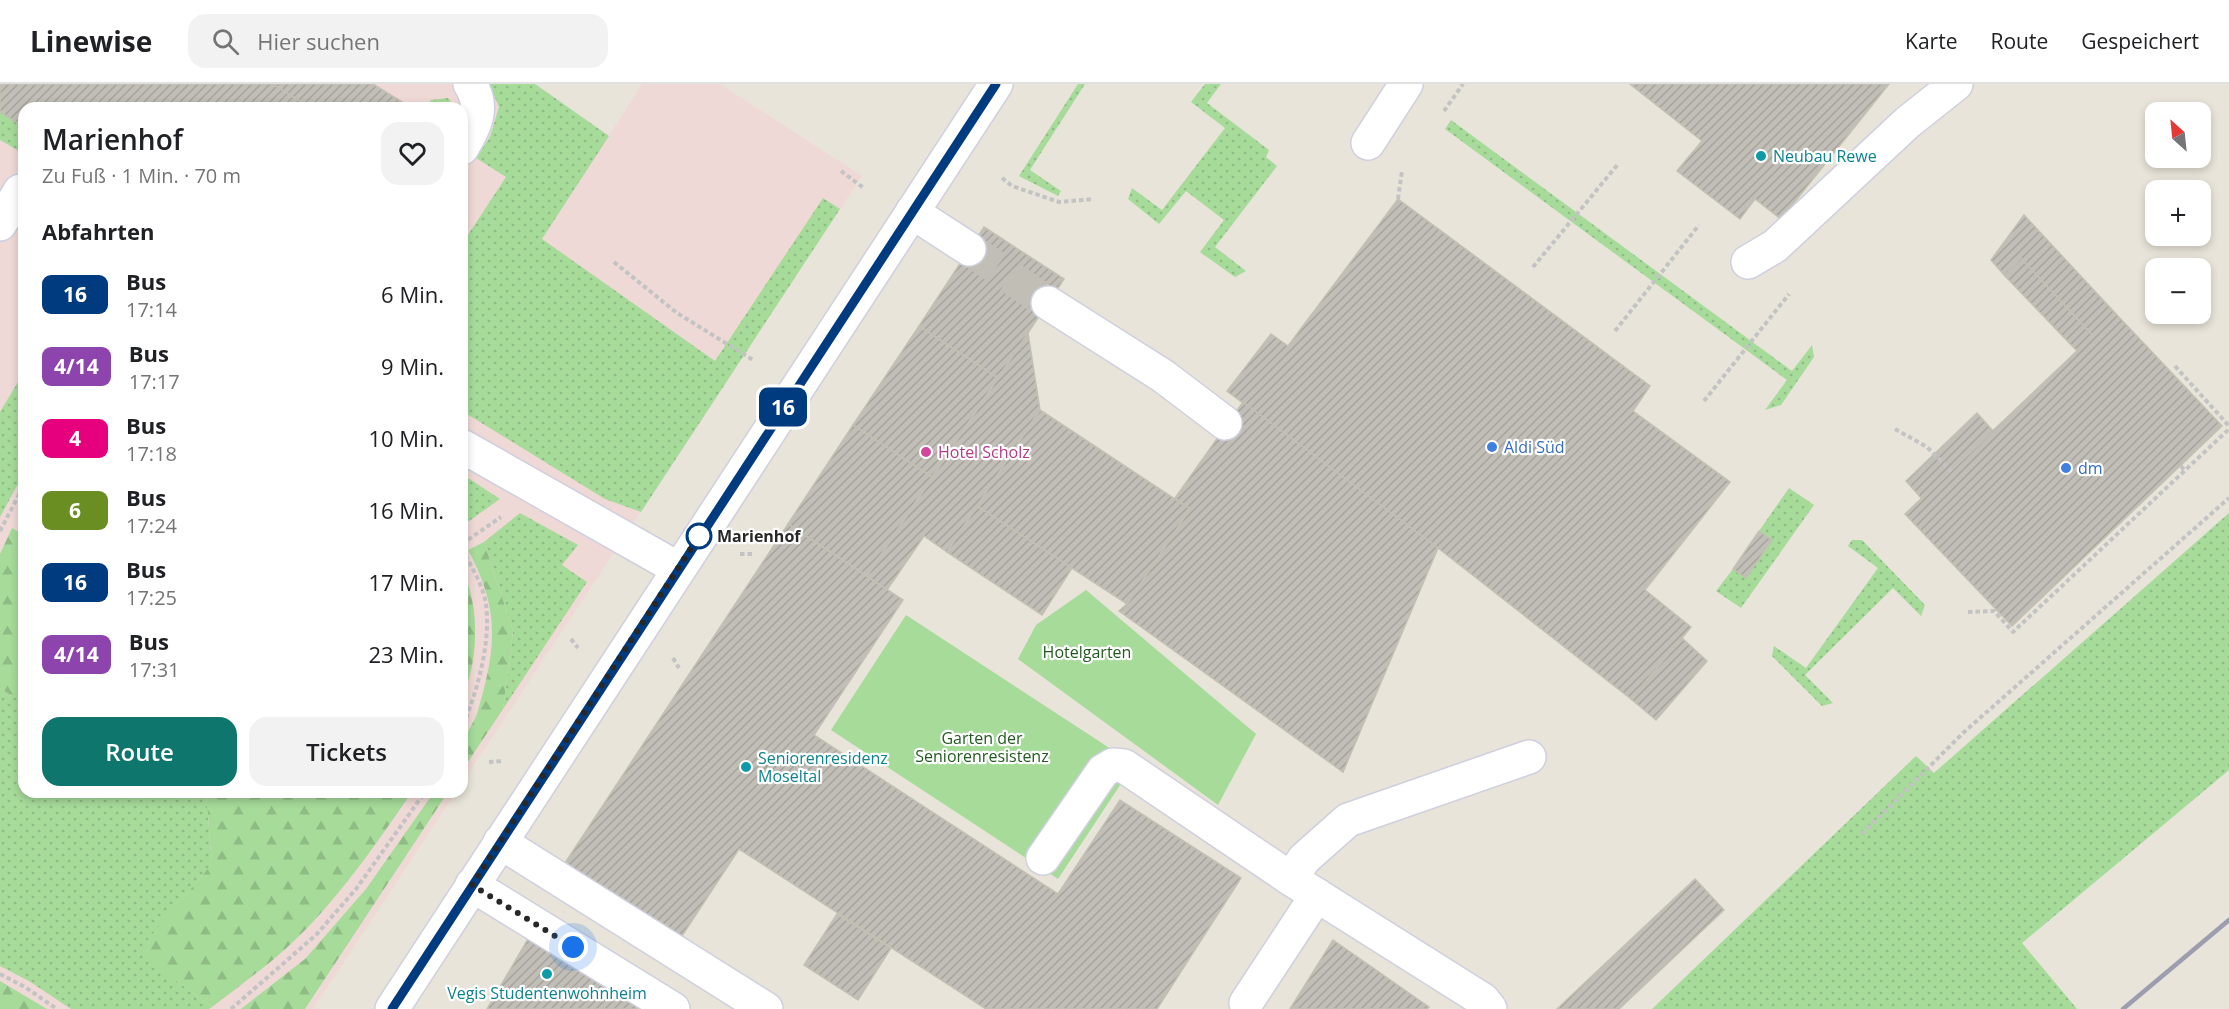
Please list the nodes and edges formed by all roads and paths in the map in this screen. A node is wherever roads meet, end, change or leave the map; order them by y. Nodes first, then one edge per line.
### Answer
1 (470, 84) edge
2 (996, 84) edge
3 (1406, 84) edge
4 (1956, 84) edge
5 (468, 135) edge
6 (1368, 143) dead end
7 (1618, 163) dead end
8 (841, 171) dead end
9 (1002, 178) dead end
10 (15, 188) edge
11 (865, 189) dead end
12 (1094, 199) dead end
13 (912, 212) junction
14 (0, 224) edge
15 (1699, 225) dead end
16 (969, 249) tunnel mouth
17 (614, 262) dead end
18 (1748, 262) dead end
19 (1533, 267) dead end
20 (1789, 294) dead end
21 (1048, 303) tunnel mouth
22 (1615, 331) dead end
23 (753, 360) dead end
24 (2175, 366) dead end
25 (1704, 401) dead end
26 (1225, 423) dead end
27 (2229, 428) edge
28 (1894, 429) dead end
29 (468, 449) edge
30 (2181, 466) dead end
31 (1951, 471) dead end
32 (2185, 471) junction
33 (18, 496) edge
34 (2229, 498) edge
35 (0, 531) edge
36 (468, 560) edge
37 (677, 568) junction
38 (1968, 612) dead end
39 (468, 712) edge
40 (1529, 757) dead end
41 (421, 798) edge
42 (1862, 834) dead end
43 (1043, 858) dead end
44 (486, 864) junction
45 (1304, 887) junction
46 (0, 974) edge
47 (1246, 1003) dead end
48 (57, 1009) edge
49 (231, 1009) edge
50 (392, 1009) edge
51 (673, 1009) edge
52 (766, 1009) edge
53 (1490, 1009) edge

1 - 5 street
2 - 13 street
3 - 6 street
4 - 18 street
7 - 19 path
8 - 11 path
9 - 12 path
10 - 14 street
13 - 16 street
13 - 37 street
15 - 22 path
17 - 23 path
20 - 25 path
21 - 26 street
24 - 27 path
27 - 32 path
28 - 31 path
29 - 37 street
30 - 32 path
32 - 38 path
33 - 35 path
34 - 42 path
36 - 39 path
37 - 44 street
40 - 45 street
41 - 49 path
43 - 45 street
44 - 50 street
44 - 51 street
44 - 52 street
45 - 47 street
45 - 53 street
46 - 48 path

